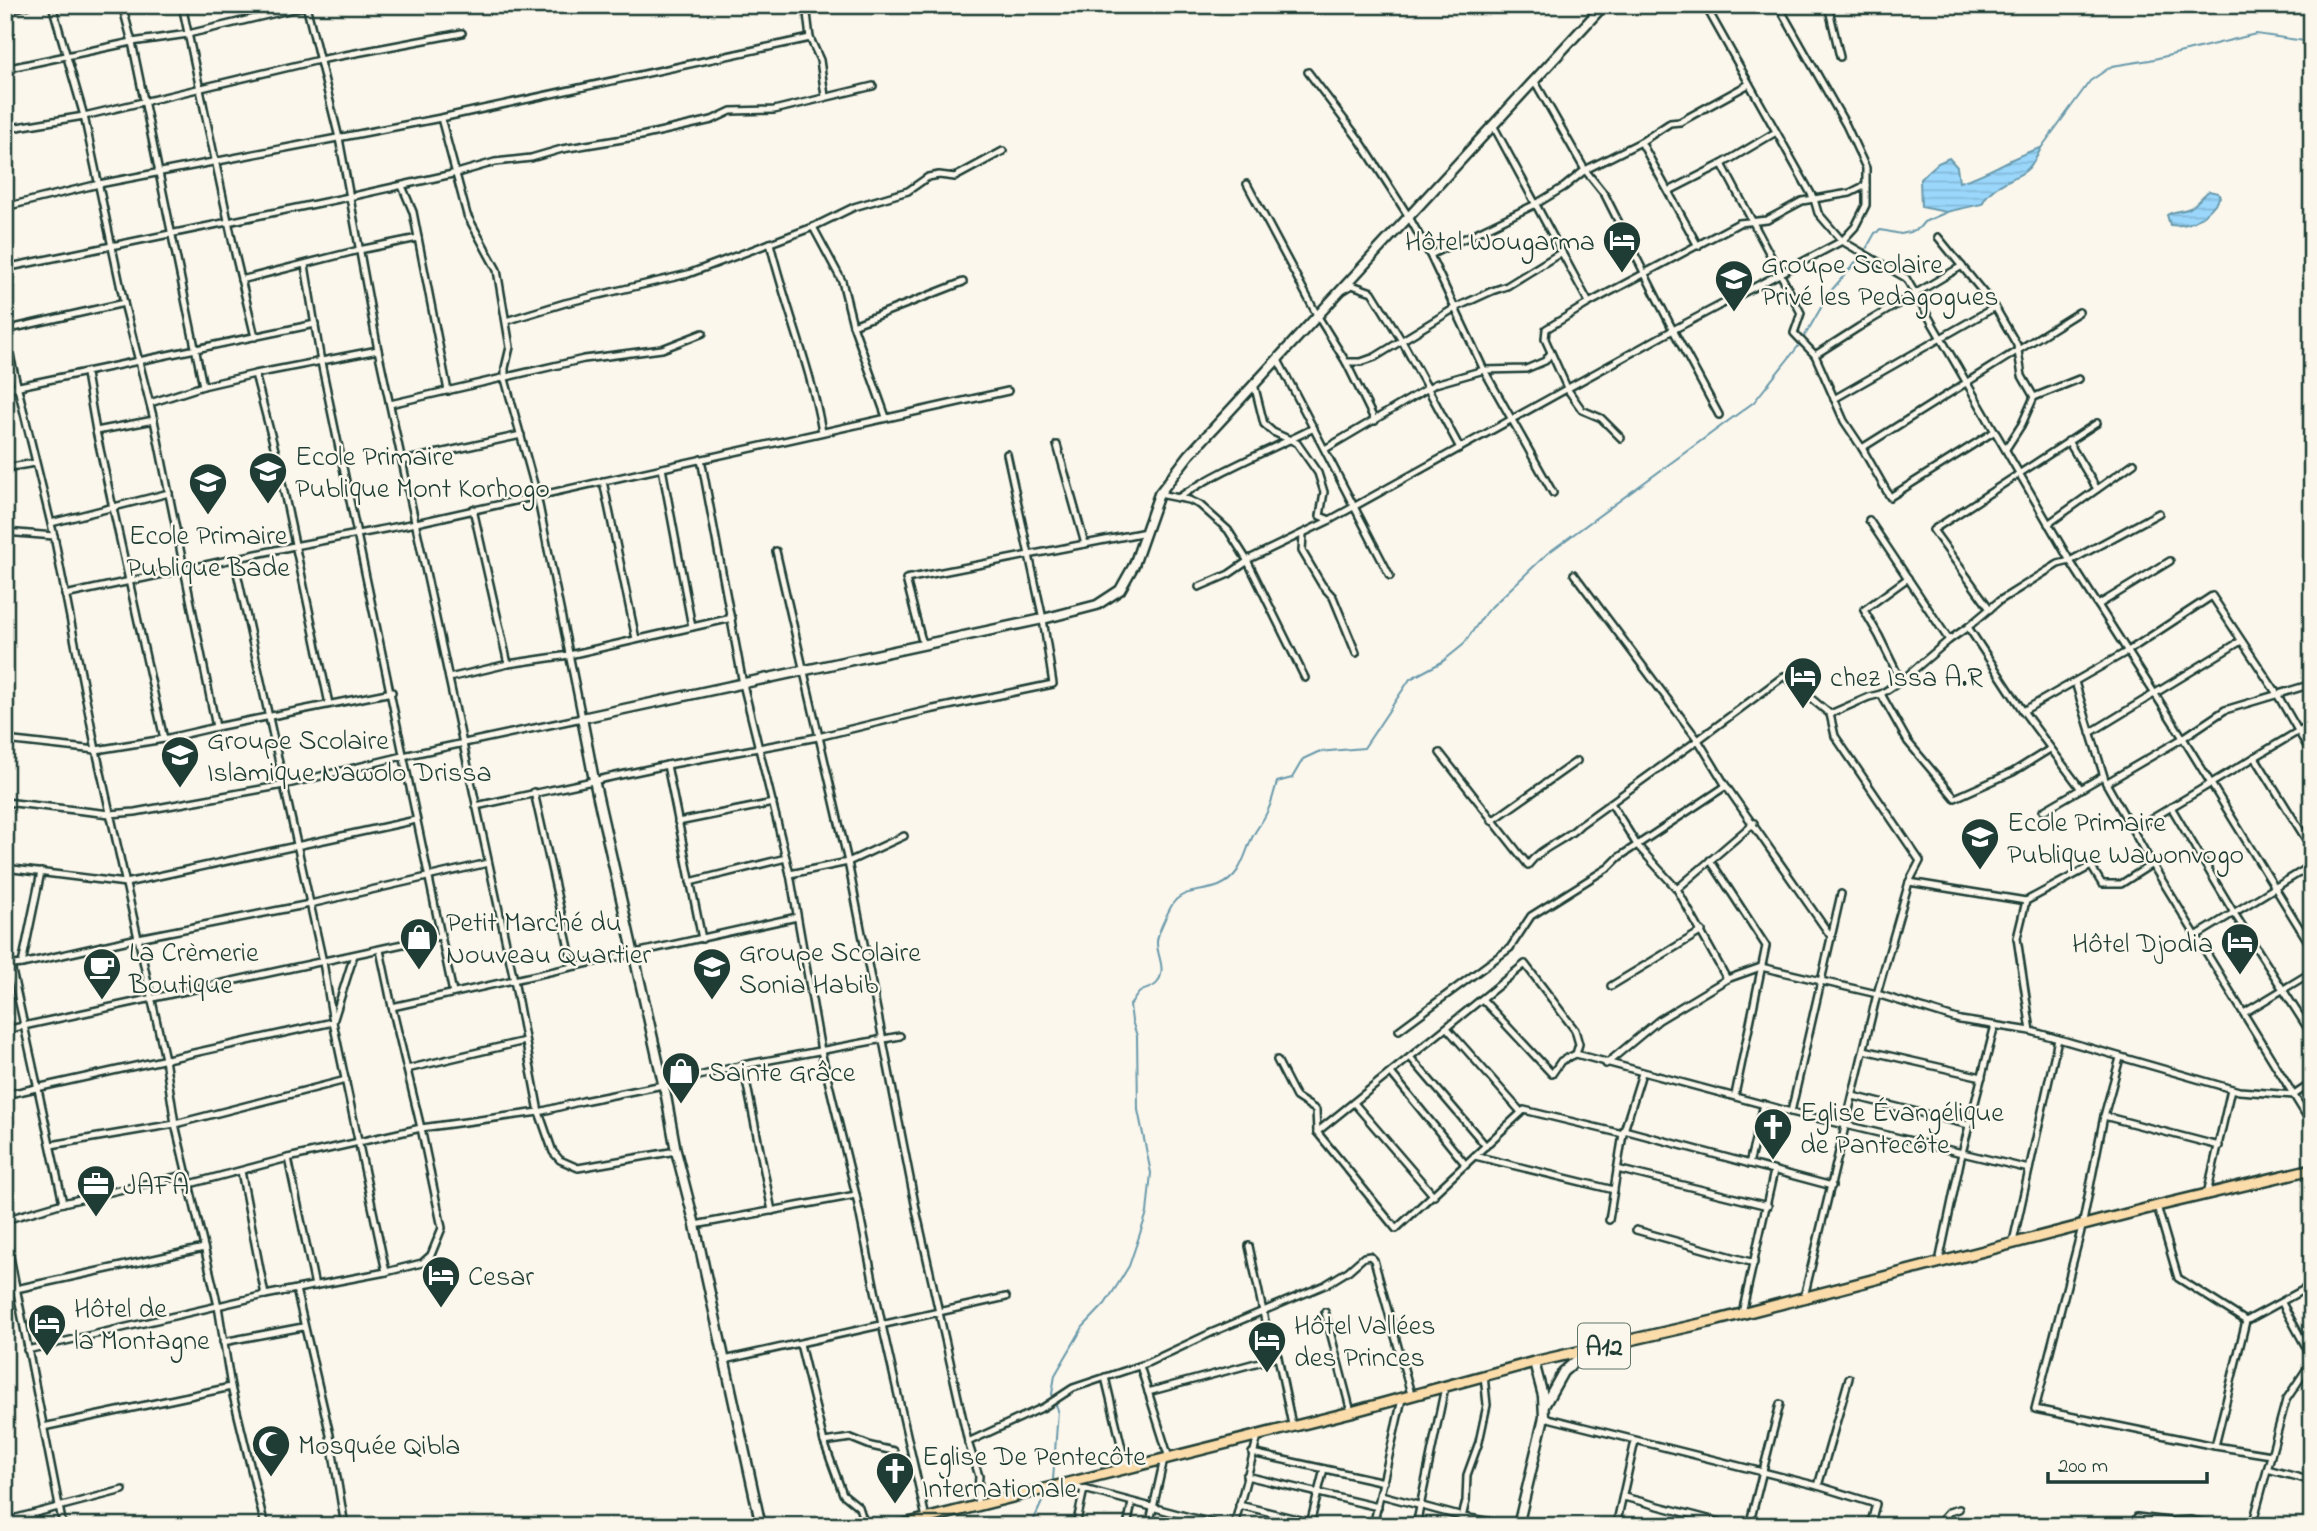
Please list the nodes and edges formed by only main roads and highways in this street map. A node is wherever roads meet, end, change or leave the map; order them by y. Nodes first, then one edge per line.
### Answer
1 (2312, 1170) edge
2 (897, 1526) edge

1 - 2 main road, A12

